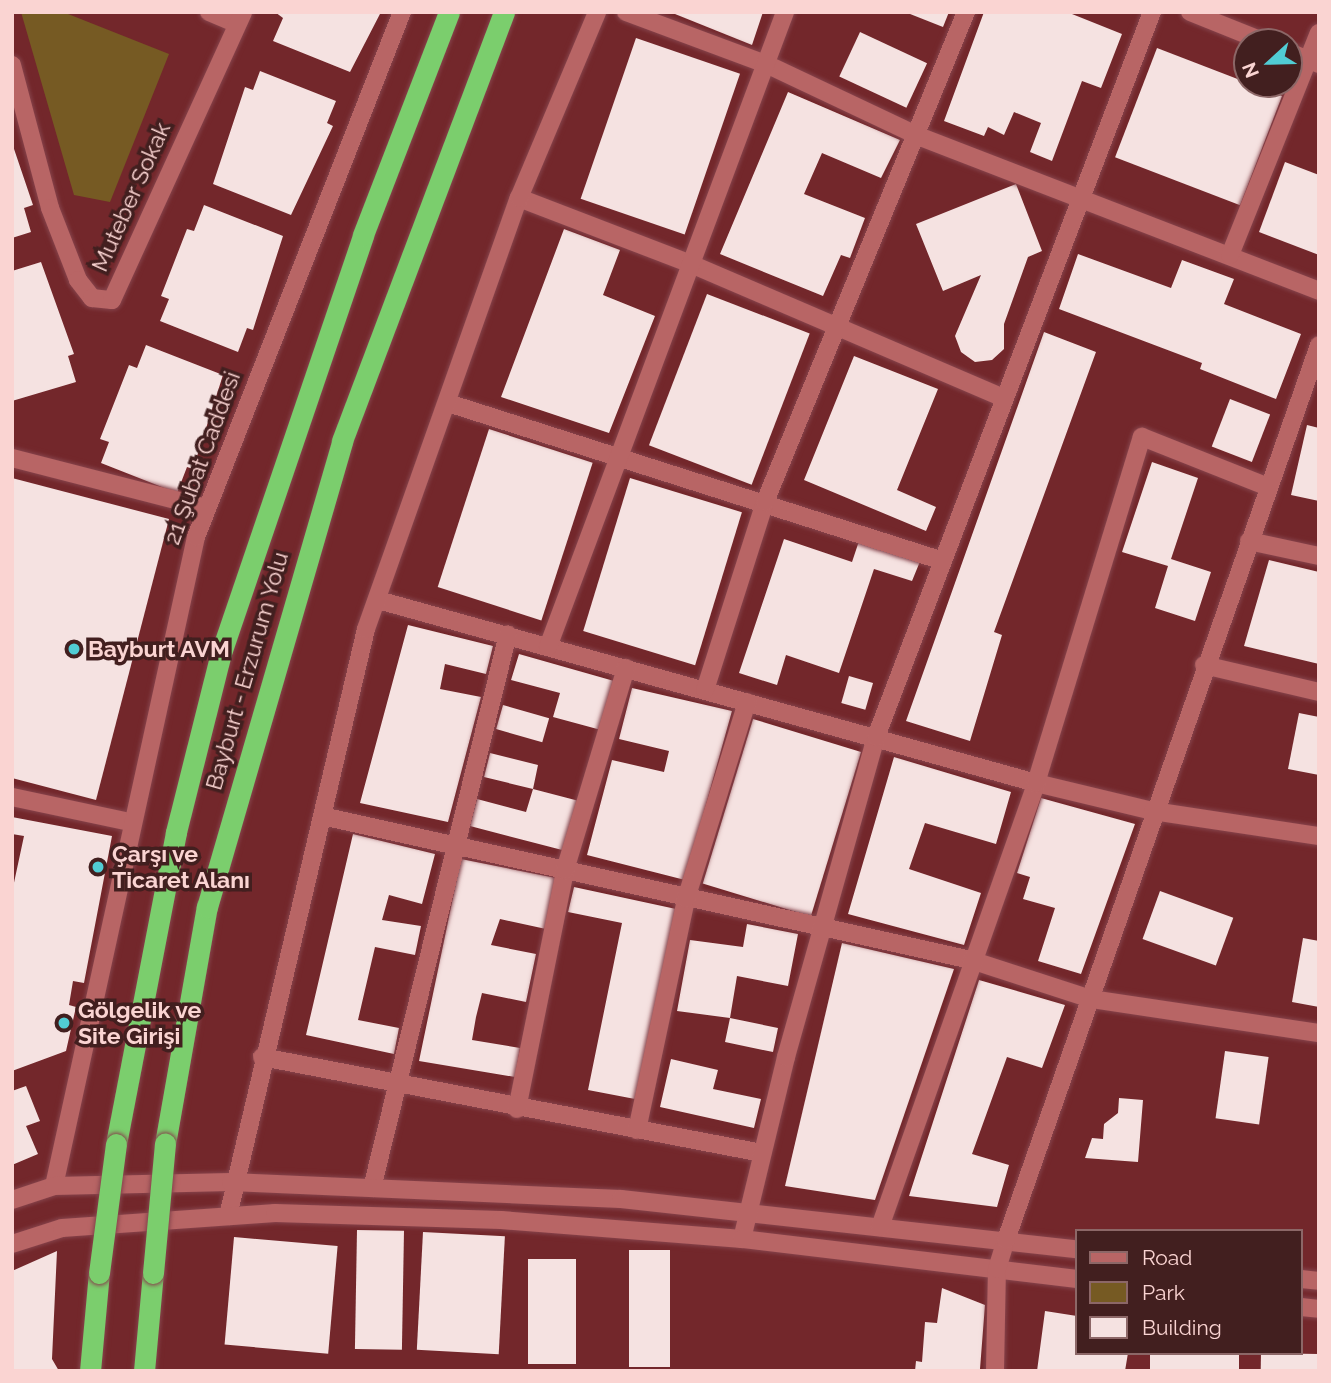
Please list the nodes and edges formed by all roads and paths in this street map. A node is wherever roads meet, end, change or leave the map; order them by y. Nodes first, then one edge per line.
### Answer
1 (209, 12) edge
2 (402, 12) edge
3 (449, 12) edge
4 (504, 12) edge
5 (597, 12) edge
6 (626, 12) edge
7 (785, 12) edge
8 (966, 12) edge
9 (1152, 12) edge
10 (1190, 12) edge
11 (240, 18) edge
12 (1233, 29) edge
13 (1319, 33) edge
14 (1314, 62) edge
15 (766, 64) junction
16 (12, 65) edge
17 (918, 136) junction
18 (1079, 197) junction
19 (519, 198) junction
20 (1230, 255) junction
21 (691, 264) junction
22 (1319, 291) edge
23 (837, 331) junction
24 (1319, 345) edge
25 (1004, 398) junction
26 (448, 403) junction
27 (12, 458) edge
28 (616, 458) junction
29 (1268, 487) junction
30 (765, 502) junction
31 (206, 508) junction
32 (1249, 541) junction
33 (1319, 556) edge
34 (940, 561) junction
35 (378, 600) junction
36 (508, 634) junction
37 (548, 647) junction
38 (1204, 665) junction
39 (626, 668) junction
40 (705, 690) junction
41 (1319, 692) edge
42 (747, 702) junction
43 (876, 737) junction
44 (1036, 783) junction
45 (12, 797) edge
46 (1153, 811) junction
47 (322, 816) junction
48 (130, 822) junction
49 (1319, 835) edge
50 (452, 843) junction
51 (565, 870) junction
52 (686, 899) junction
53 (823, 927) junction
54 (971, 960) junction
55 (1091, 999) junction
56 (1319, 1033) edge
57 (262, 1057) junction
58 (398, 1087) junction
59 (517, 1109) junction
60 (637, 1130) junction
61 (762, 1153) junction
62 (231, 1182) junction
63 (54, 1186) junction
64 (372, 1188) junction
65 (12, 1200) edge
66 (747, 1213) junction
67 (228, 1216) junction
68 (880, 1227) junction
69 (742, 1239) junction
70 (1006, 1240) junction
71 (12, 1244) edge
72 (1076, 1249) edge
73 (997, 1269) junction
74 (1076, 1279) edge
75 (90, 1371) edge
76 (144, 1371) edge
77 (995, 1371) edge

1 - 11 street, Muteber Sokak
2 - 31 street, 21 Şubat Caddesi
3 - 75 highway, Bayburt - Erzurum Yolu, bridge
4 - 76 highway, Bayburt - Erzurum Yolu, bridge
5 - 19 street
6 - 15 street
7 - 15 street
8 - 17 street
9 - 18 street
10 - 12 street
11 - 16 street, Muteber Sokak
13 - 14 street
14 - 20 street
15 - 17 street
15 - 21 street
17 - 18 street
17 - 23 street
18 - 20 street
18 - 25 street
19 - 21 street
19 - 26 street
20 - 22 street
21 - 23 street
21 - 28 street
23 - 25 street
23 - 30 street
24 - 29 street
25 - 34 street
26 - 28 street
26 - 35 street
27 - 31 street
28 - 30 street
28 - 37 street
29 - 32 street
29 - 44 street
30 - 34 street
30 - 40 street
31 - 48 street, 21 Şubat Caddesi
32 - 33 street
32 - 38 street
34 - 43 street
35 - 36 street
35 - 47 street
36 - 37 street
36 - 50 street
37 - 39 street
38 - 41 street
38 - 46 street
39 - 40 street
39 - 51 street
40 - 42 street
42 - 43 street
42 - 52 street
43 - 44 street
43 - 53 street
44 - 46 street
44 - 54 street
45 - 48 street
46 - 49 street
46 - 55 street
47 - 50 street
47 - 57 street
48 - 63 street, 21 Şubat Caddesi
50 - 51 street
50 - 58 street
51 - 52 street
51 - 59 street
52 - 53 street
52 - 60 street
53 - 54 street
53 - 61 street
54 - 55 street
54 - 68 street
55 - 56 street
55 - 70 street
57 - 58 street
57 - 62 street
58 - 59 street
58 - 64 street
59 - 60 street
60 - 61 street
61 - 66 street
62 - 63 street
62 - 64 street
62 - 67 street
63 - 65 street
64 - 66 street
66 - 68 street
66 - 69 street
67 - 69 street
67 - 71 street
68 - 70 street
69 - 73 street
70 - 72 street
70 - 73 street
73 - 74 street
73 - 77 street

